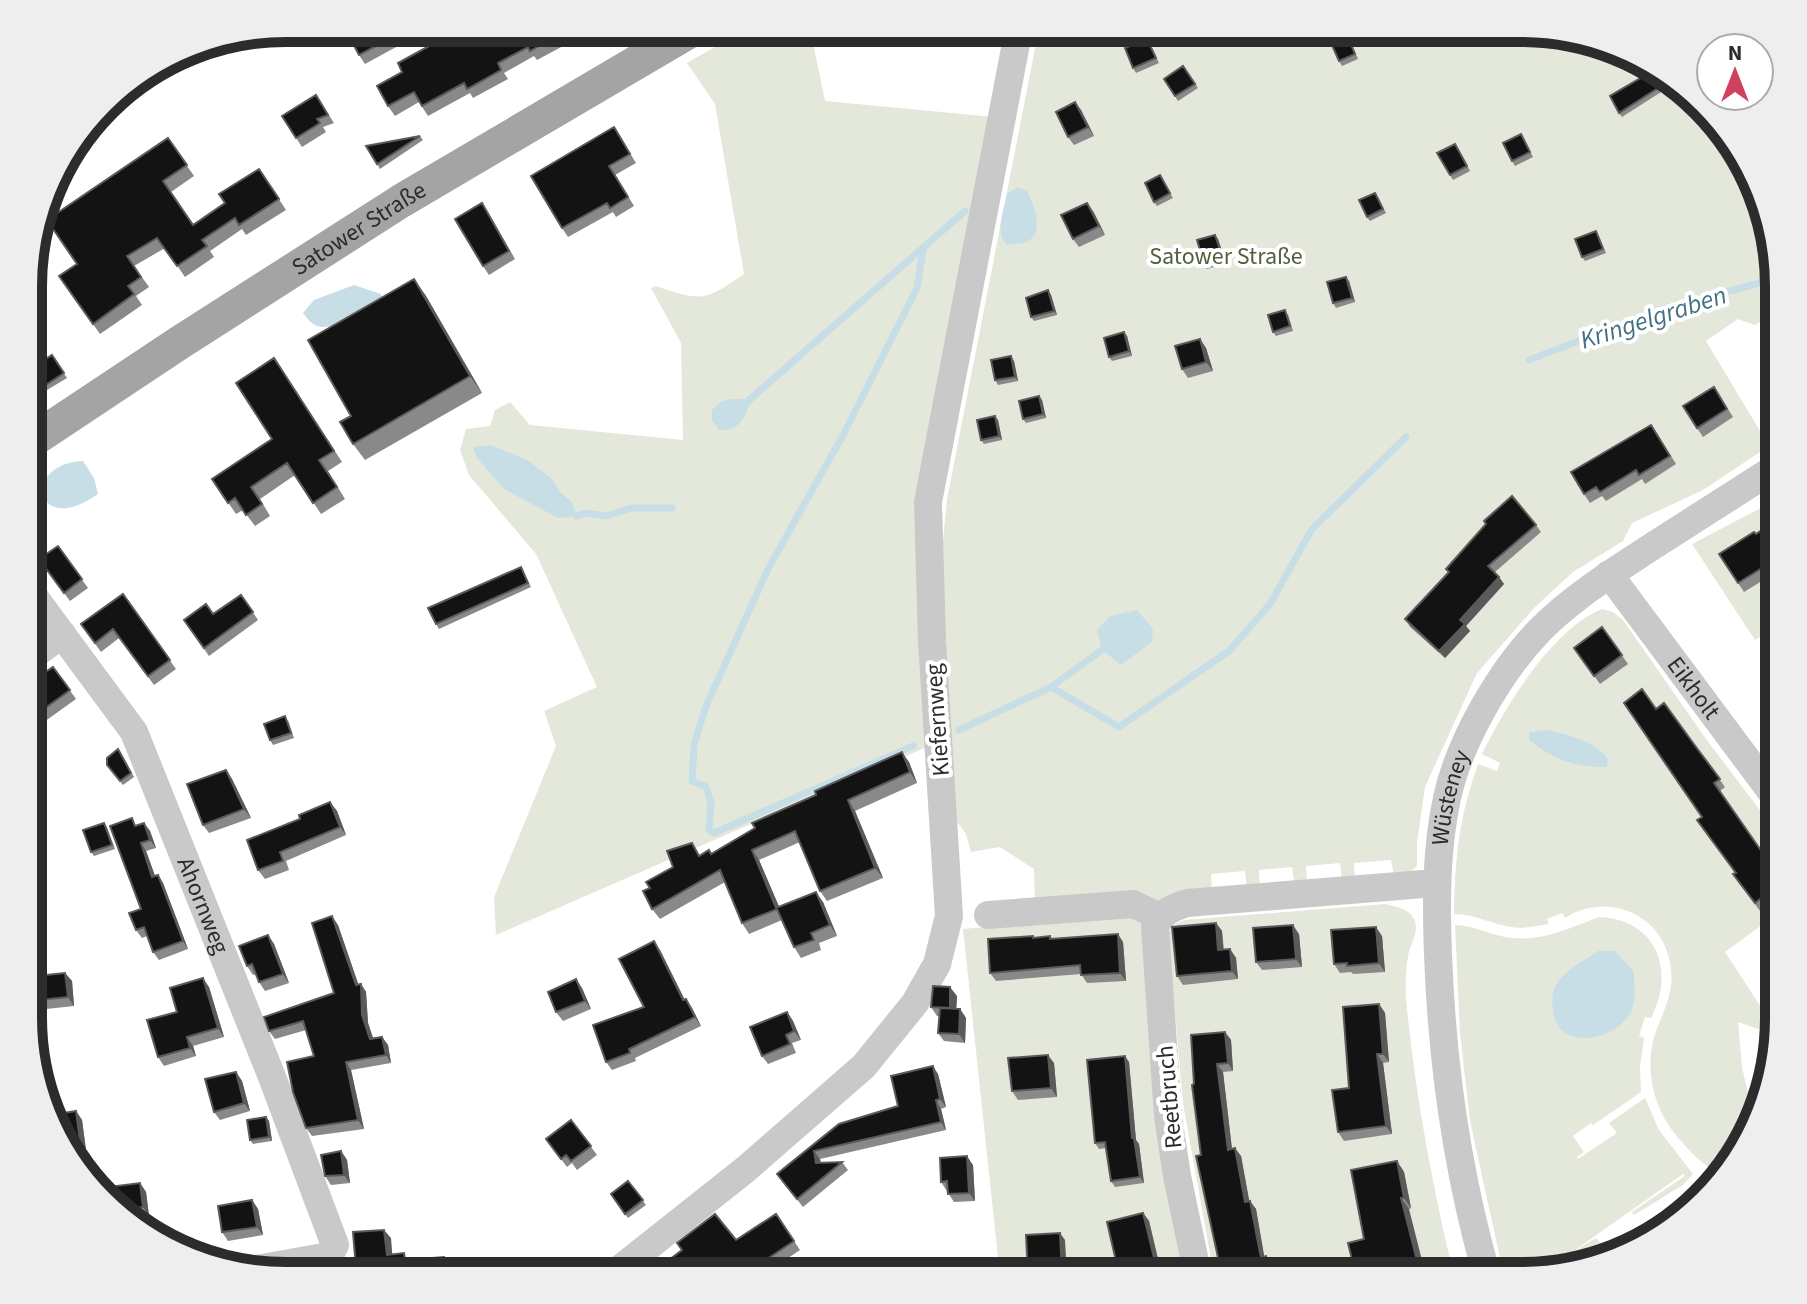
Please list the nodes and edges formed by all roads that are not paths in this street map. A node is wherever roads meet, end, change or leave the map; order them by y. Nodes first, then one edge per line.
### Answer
1 (671, 42) edge
2 (1016, 43) edge
3 (42, 434) edge
4 (1764, 475) edge
5 (1609, 574) junction
6 (42, 608) edge
7 (62, 634) junction
8 (42, 649) edge
9 (1764, 782) edge
10 (1436, 883) junction
11 (988, 915) dead end
12 (1160, 917) junction
13 (301, 1261) edge
14 (630, 1261) edge
15 (1195, 1262) edge
16 (1483, 1262) edge

1 - 3 main road, Satower Straße
2 - 14 street, Kiefernweg
4 - 5 street, Wüsteney
5 - 9 street, Eikholt
5 - 10 street, Wüsteney
6 - 7 street, Ahornweg
7 - 8 street
7 - 13 street, Ahornweg
10 - 12 street
10 - 16 street, Wüsteney
11 - 12 street
12 - 15 street, Reetbruch

